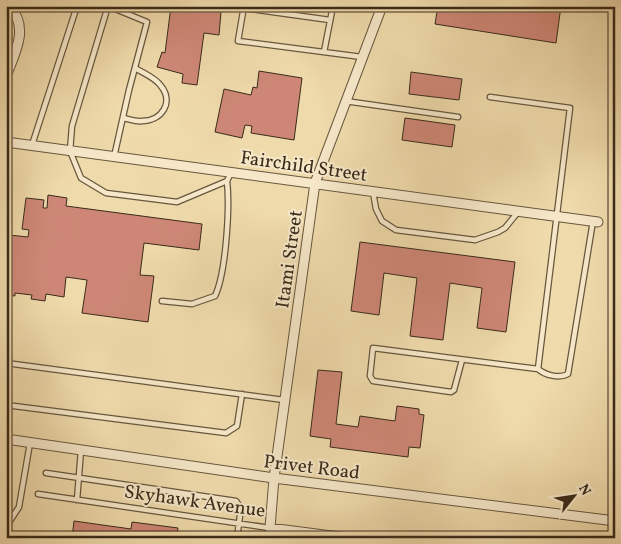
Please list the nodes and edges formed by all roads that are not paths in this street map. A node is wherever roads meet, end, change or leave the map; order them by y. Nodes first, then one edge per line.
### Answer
1 (9, 6) edge
2 (78, 6) edge
3 (333, 6) edge
4 (367, 6) edge
5 (244, 7) edge
6 (382, 8) edge
7 (330, 20) junction
8 (324, 52) junction
9 (362, 57) junction
10 (135, 68) junction
11 (6, 76) edge
12 (490, 97) dead end
13 (345, 101) junction
14 (458, 117) dead end
15 (123, 118) junction
16 (6, 142) edge
17 (32, 146) junction
18 (70, 151) junction
19 (114, 156) junction
20 (229, 176) junction
21 (314, 183) junction
22 (373, 191) junction
23 (518, 211) junction
24 (558, 216) junction
25 (595, 222) joint
26 (162, 301) dead end
27 (462, 360) junction
28 (6, 363) edge
29 (538, 369) junction
30 (242, 394) junction
31 (284, 400) junction
32 (6, 405) edge
33 (6, 439) edge
34 (30, 442) junction
35 (81, 450) junction
36 (46, 473) dead end
37 (79, 478) junction
38 (274, 478) junction
39 (38, 494) dead end
40 (77, 500) junction
41 (615, 521) edge
42 (240, 523) junction
43 (6, 527) edge
44 (270, 528) junction
45 (237, 538) edge
46 (346, 538) edge

1 - 11 street
2 - 17 lane
3 - 7 lane
4 - 6 lane
5 - 7 lane
5 - 8 lane
6 - 9 street, Itami Street
7 - 8 lane
8 - 9 lane
9 - 13 street, Itami Street
10 - 15 lane
10 - 15 lane
10 - 18 lane
12 - 24 lane
13 - 14 lane
13 - 21 street, Itami Street
15 - 19 lane
16 - 17 street, Fairchild Street
17 - 18 street, Fairchild Street
18 - 19 street, Fairchild Street
18 - 20 lane
19 - 20 street, Fairchild Street
20 - 21 street, Fairchild Street
20 - 26 lane
21 - 22 street, Fairchild Street
21 - 31 street, Itami Street
22 - 23 street, Fairchild Street
22 - 23 lane
23 - 24 street, Fairchild Street
24 - 25 street, Fairchild Street
24 - 29 lane
25 - 29 lane
27 - 27 lane
27 - 29 lane
28 - 30 lane
30 - 31 lane
30 - 32 lane
31 - 38 street, Itami Street
33 - 34 street, Privet Road
34 - 35 street, Privet Road
34 - 43 lane
35 - 37 lane
35 - 38 street, Privet Road
36 - 37 lane
37 - 40 lane
37 - 42 lane
38 - 41 street, Privet Road
38 - 44 street, Itami Street
39 - 40 lane, Skyhawk Avenue
40 - 42 lane, Skyhawk Avenue
42 - 44 lane, Skyhawk Avenue
42 - 45 lane
44 - 46 street, Skyhawk Avenue

